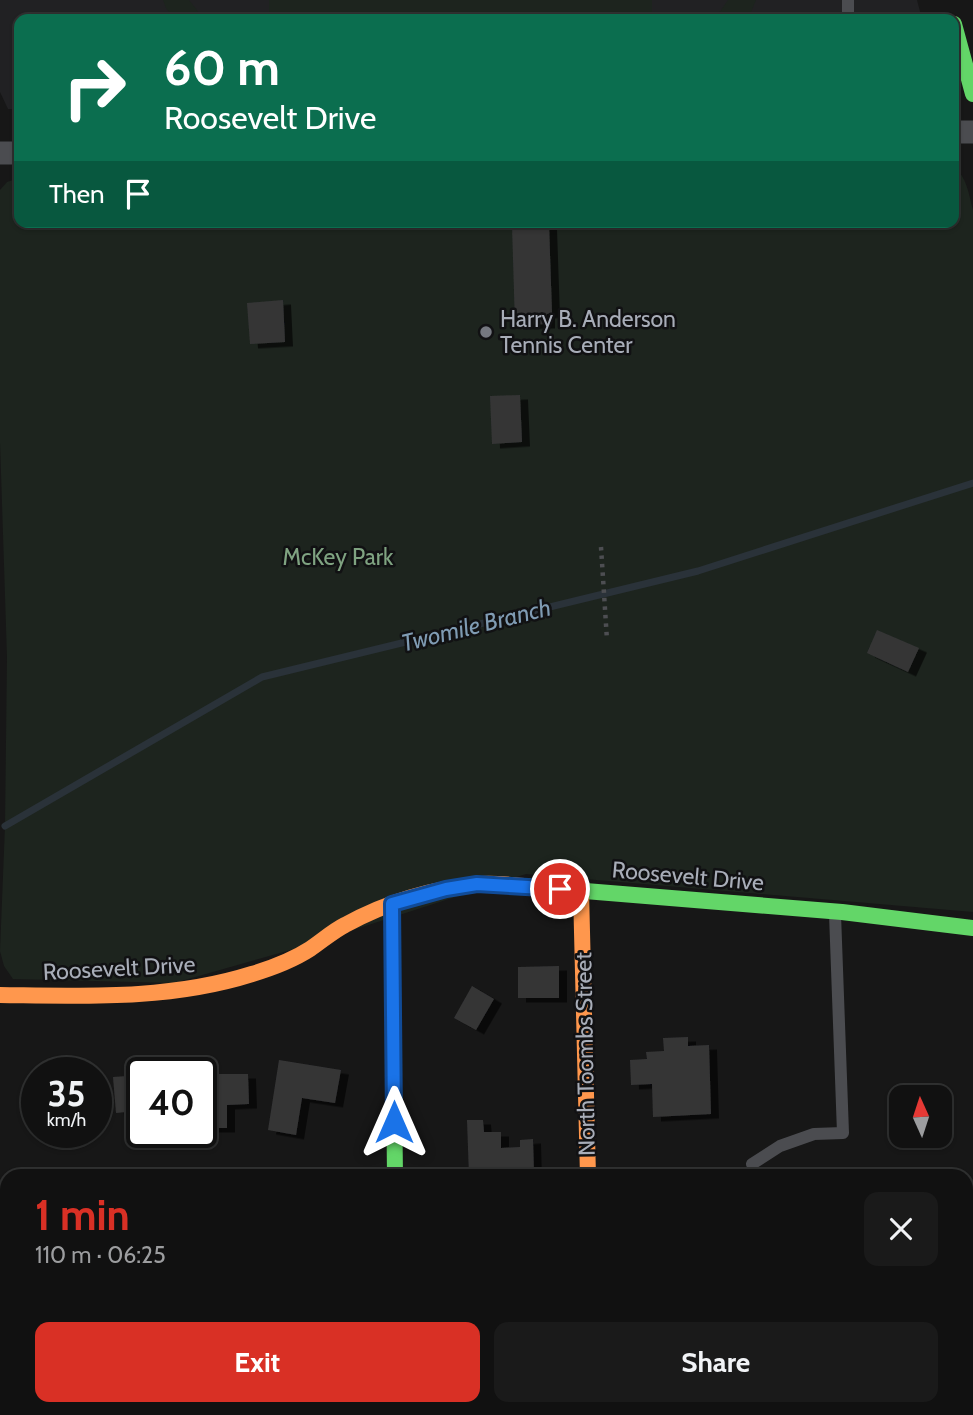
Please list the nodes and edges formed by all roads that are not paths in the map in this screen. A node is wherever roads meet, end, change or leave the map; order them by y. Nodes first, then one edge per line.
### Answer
1 (959, 43) edge
2 (973, 94) edge
3 (581, 891) junction
4 (392, 904) junction
5 (835, 911) junction
6 (973, 928) edge
7 (0, 995) edge
8 (752, 1164) dead end
9 (394, 1169) edge
10 (588, 1169) edge

1 - 2 street
3 - 4 street, Roosevelt Drive
3 - 5 street, Roosevelt Drive
3 - 10 street, North Toombs Street
4 - 7 street, Roosevelt Drive
4 - 9 street
5 - 6 street, Roosevelt Drive
5 - 8 lane

